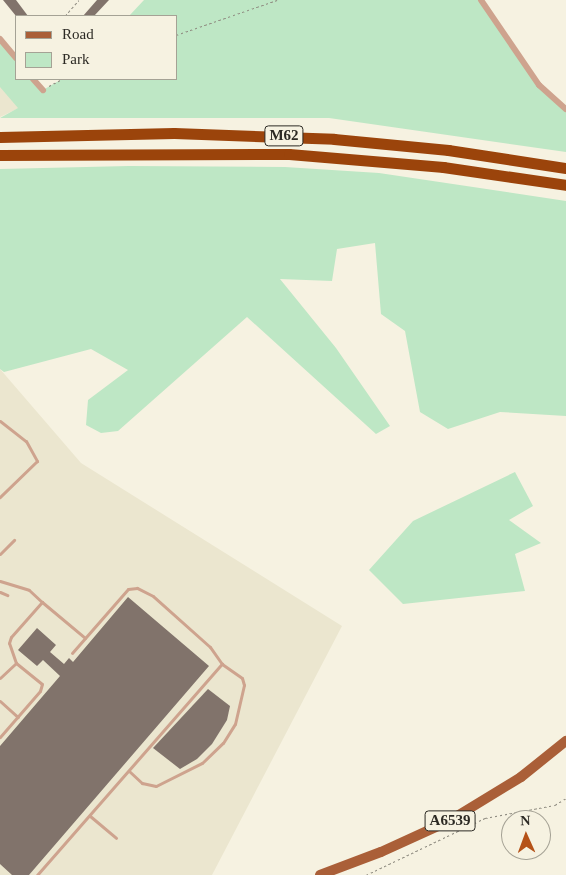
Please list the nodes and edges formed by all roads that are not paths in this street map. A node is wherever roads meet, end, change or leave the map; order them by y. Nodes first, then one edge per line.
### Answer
1 (481, 0) edge
2 (0, 39) edge
3 (15, 57) edge
4 (35, 80) edge
5 (43, 90) road end
6 (566, 109) edge
7 (0, 137) edge
8 (0, 155) edge
9 (566, 168) edge
10 (566, 185) edge
11 (0, 421) edge
12 (0, 497) edge
13 (14, 540) dead end
14 (0, 554) edge
15 (0, 581) edge
16 (0, 592) edge
17 (7, 595) dead end
18 (42, 602) junction
19 (85, 638) junction
20 (72, 653) dead end
21 (16, 664) junction
22 (222, 664) junction
23 (0, 678) edge
24 (0, 701) edge
25 (18, 717) junction
26 (0, 737) edge
27 (566, 741) edge
28 (129, 771) junction
29 (90, 816) junction
30 (116, 838) dead end
31 (37, 875) edge
32 (320, 875) edge

1 - 6 street
2 - 3 street
4 - 5 street
7 - 9 highway, M62
8 - 10 highway, M62
11 - 12 lane
13 - 14 lane
15 - 18 lane
16 - 17 lane
18 - 19 lane
18 - 21 lane
19 - 20 lane
19 - 22 lane
21 - 23 lane
21 - 25 lane
22 - 28 lane
22 - 28 lane
24 - 25 lane
25 - 26 lane
27 - 32 main road, A6539
28 - 29 lane
29 - 30 lane
29 - 31 lane

